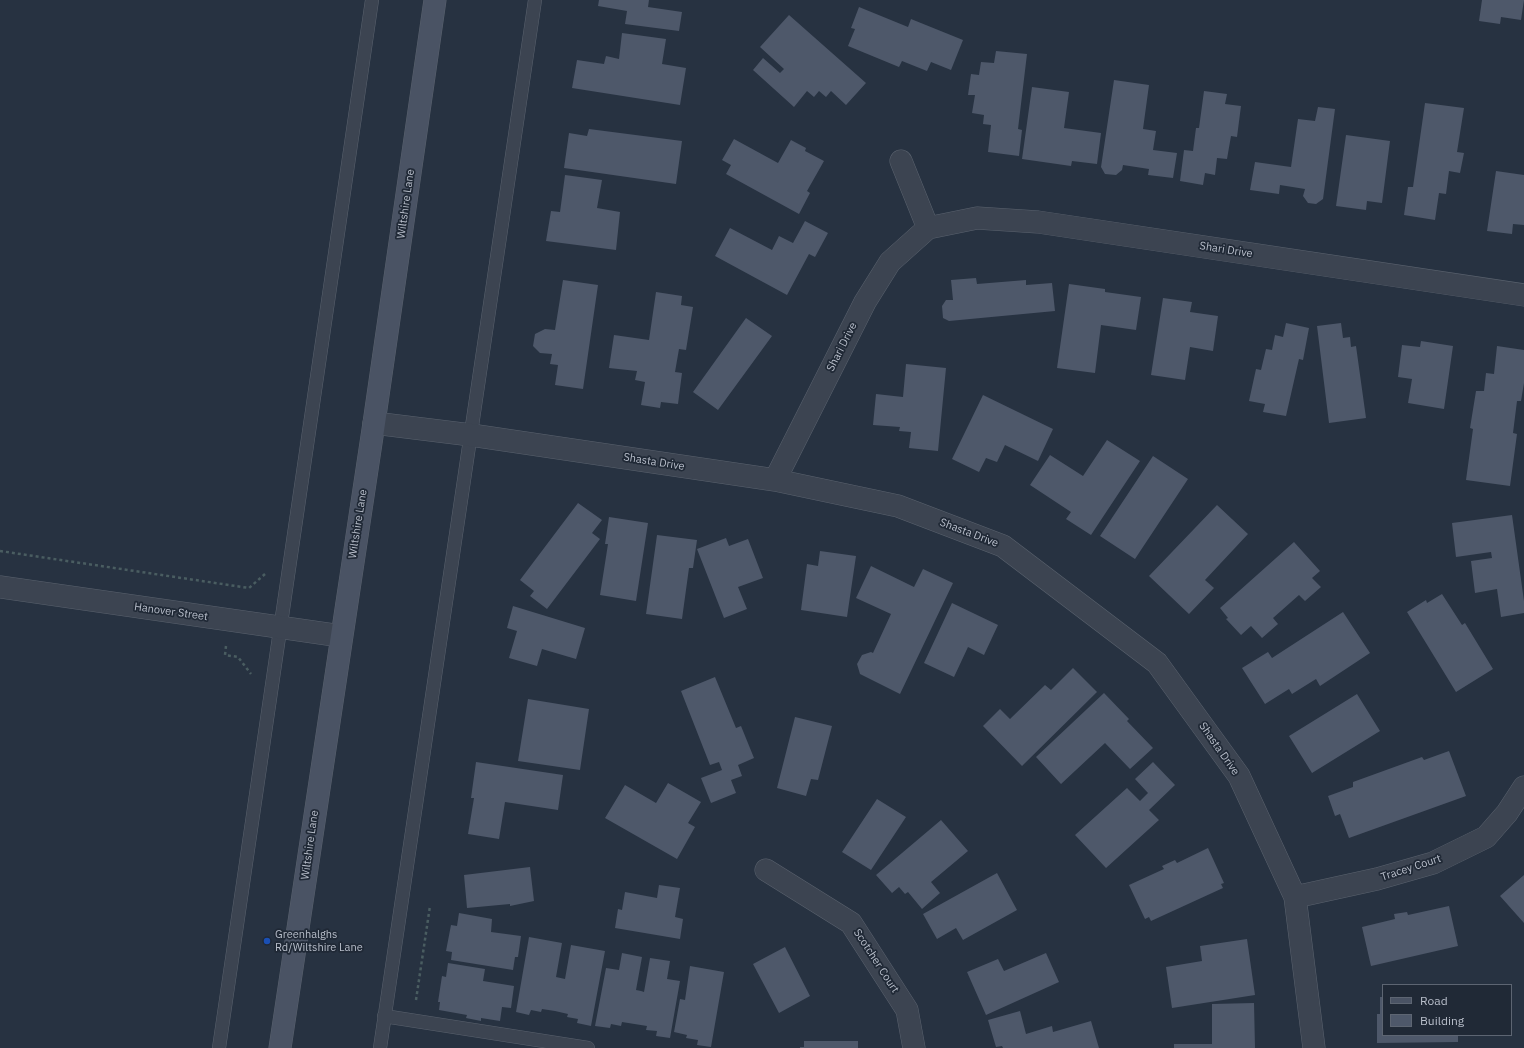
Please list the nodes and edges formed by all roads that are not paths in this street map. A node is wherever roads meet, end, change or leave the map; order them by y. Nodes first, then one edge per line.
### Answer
1 (372, 0) edge
2 (435, 0) edge
3 (535, 0) edge
4 (901, 161) dead end
5 (928, 228) junction
6 (1524, 295) edge
7 (374, 423) junction
8 (472, 435) junction
9 (775, 480) junction
10 (0, 587) edge
11 (281, 627) junction
12 (341, 636) junction
13 (1524, 787) edge
14 (766, 870) dead end
15 (1295, 897) junction
16 (384, 1016) junction
17 (219, 1048) edge
18 (280, 1048) edge
19 (380, 1048) edge
20 (588, 1048) edge
21 (914, 1048) edge
22 (1314, 1048) edge

1 - 11 lane
2 - 7 main road, Wiltshire Lane
3 - 8 lane
4 - 5 street
5 - 6 street, Shari Drive
5 - 9 street, Shari Drive
7 - 8 street, Shasta Drive
7 - 12 main road, Wiltshire Lane
8 - 9 street, Shasta Drive
8 - 16 lane
9 - 15 street, Shasta Drive
10 - 11 street, Hanover Street
11 - 12 street, Hanover Street
11 - 17 lane
12 - 18 main road, Wiltshire Lane
13 - 15 street, Tracey Court
14 - 21 street, Scotcher Court
15 - 22 street, Shasta Drive
16 - 19 lane
16 - 20 lane

